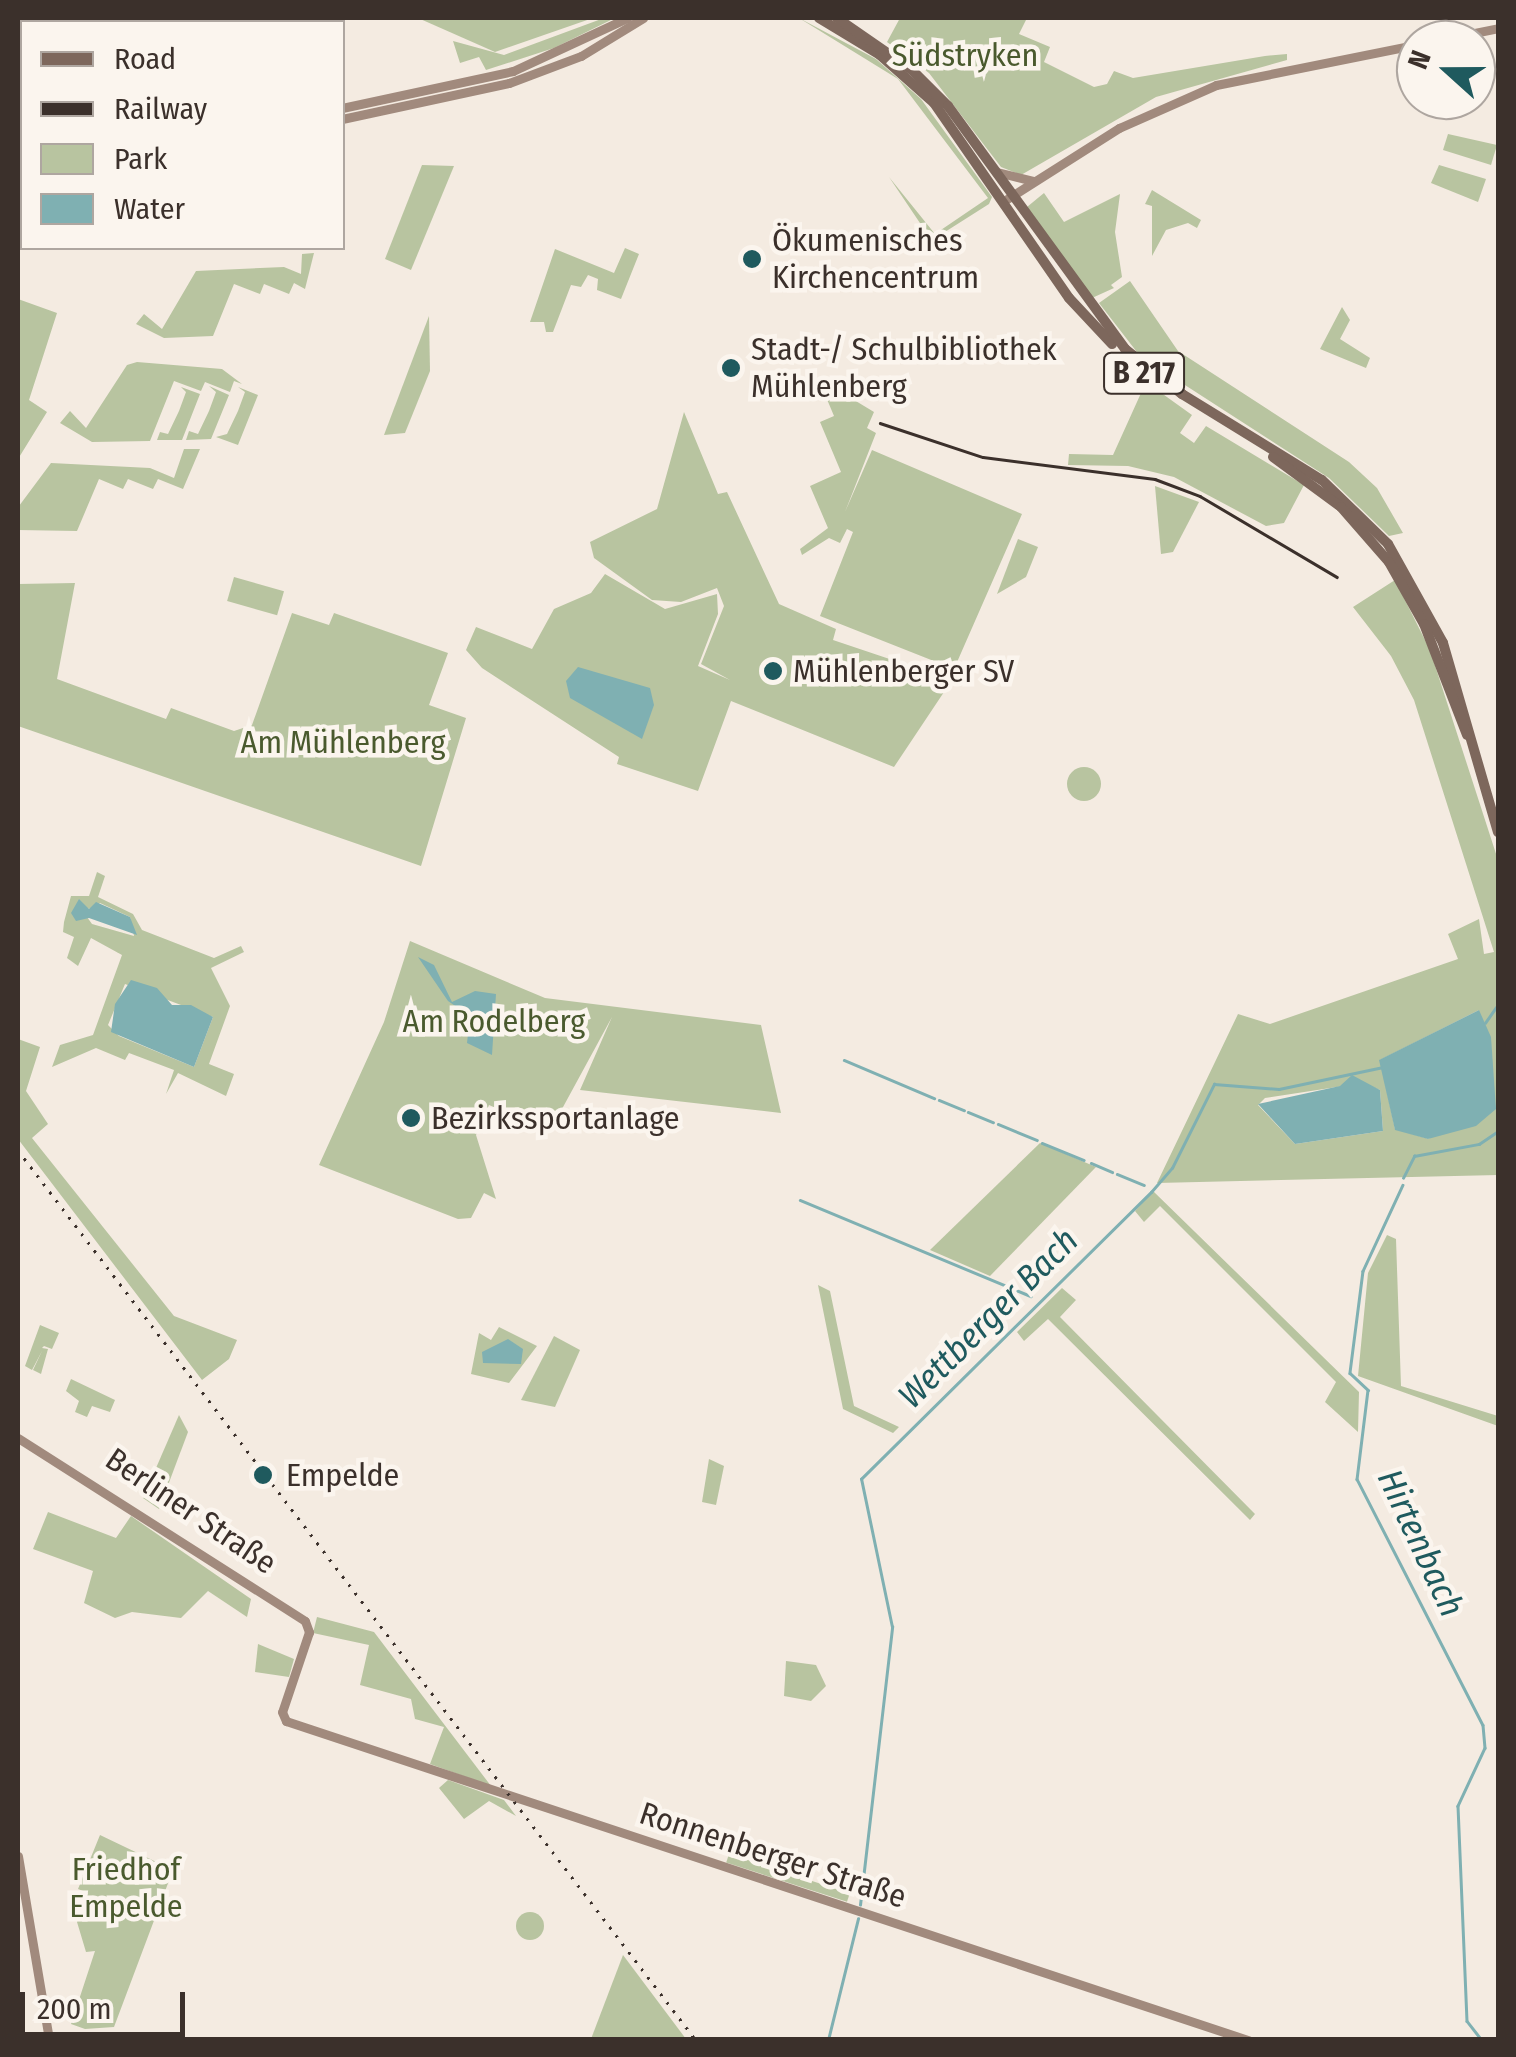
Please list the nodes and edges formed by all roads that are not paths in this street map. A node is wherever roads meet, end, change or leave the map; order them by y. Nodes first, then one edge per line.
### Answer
1 (627, 18) edge
2 (643, 18) edge
3 (819, 18) edge
4 (837, 18) edge
5 (1498, 28) edge
6 (345, 107) edge
7 (345, 118) edge
8 (1126, 126) junction
9 (995, 172) junction
10 (1036, 180) junction
11 (20, 190) edge
12 (1010, 200) junction
13 (18, 206) edge
14 (1498, 832) edge
15 (18, 1435) edge
16 (282, 1718) joint
17 (18, 1856) edge
18 (49, 2040) edge
19 (1248, 2040) edge

1 - 6 street
2 - 7 street
3 - 12 main road, B 217
4 - 9 main road, B 217
5 - 8 street
8 - 10 street
8 - 12 street
9 - 10 street
9 - 12 main road, B 217
10 - 12 street
11 - 13 highway
12 - 14 main road, B 217
15 - 16 street, Berliner Straße
16 - 19 street, Ronnenberger Straße
17 - 18 street

